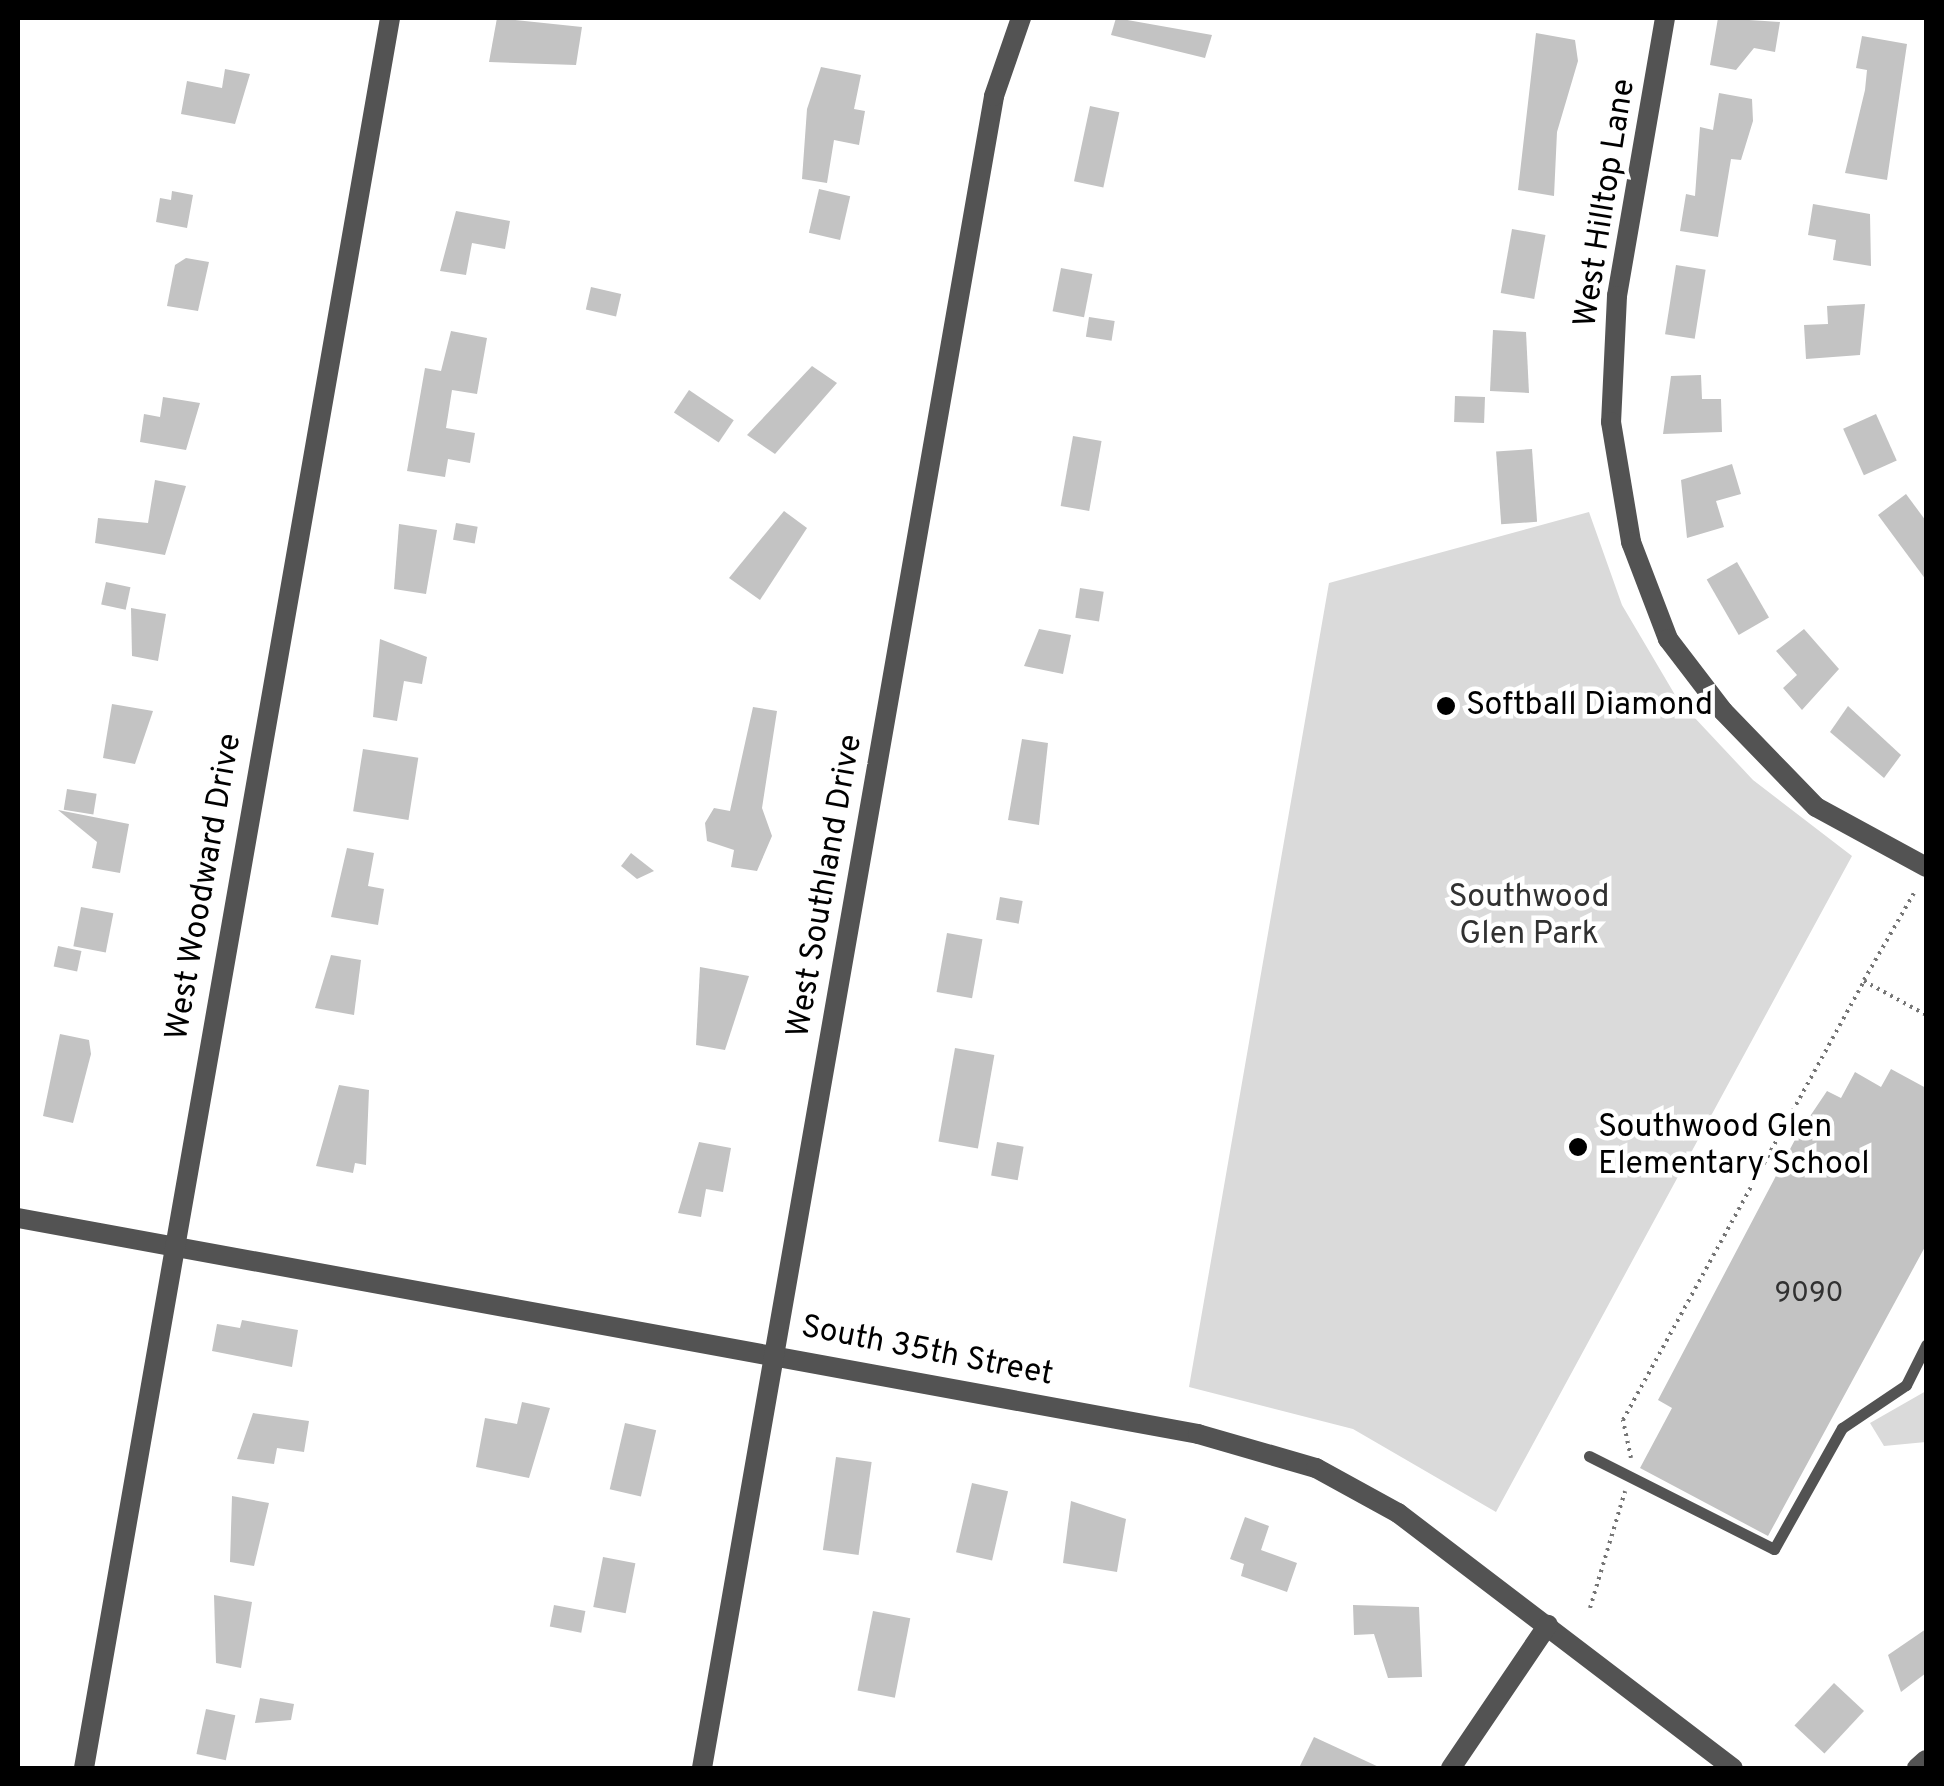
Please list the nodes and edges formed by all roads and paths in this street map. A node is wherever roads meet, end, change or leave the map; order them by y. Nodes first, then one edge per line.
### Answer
1 (390, 18) edge
2 (1022, 18) edge
3 (1665, 18) edge
4 (1926, 867) edge
5 (1914, 893) dead end
6 (1864, 981) junction
7 (1926, 1014) edge
8 (18, 1218) edge
9 (175, 1243) junction
10 (1926, 1345) edge
11 (774, 1353) junction
12 (1589, 1456) dead end
13 (1638, 1472) dead end
14 (1617, 1520) dead end
15 (1590, 1608) dead end
16 (1548, 1626) junction
17 (1926, 1760) edge
18 (84, 1768) edge
19 (702, 1768) edge
20 (1451, 1768) edge
21 (1733, 1768) edge
22 (1917, 1768) edge

1 - 9 street, West Woodward Drive
2 - 11 street, West Southland Drive
3 - 4 street, West Hilltop Lane
5 - 6 path
6 - 7 path
6 - 13 path
8 - 9 street, South 35th Street
9 - 11 street, South 35th Street
9 - 18 street, West Woodward Drive
10 - 12 lane
11 - 16 street, South 35th Street
11 - 19 street, West Southland Drive
14 - 15 path
16 - 20 street
16 - 21 street, South 35th Street
17 - 22 street

